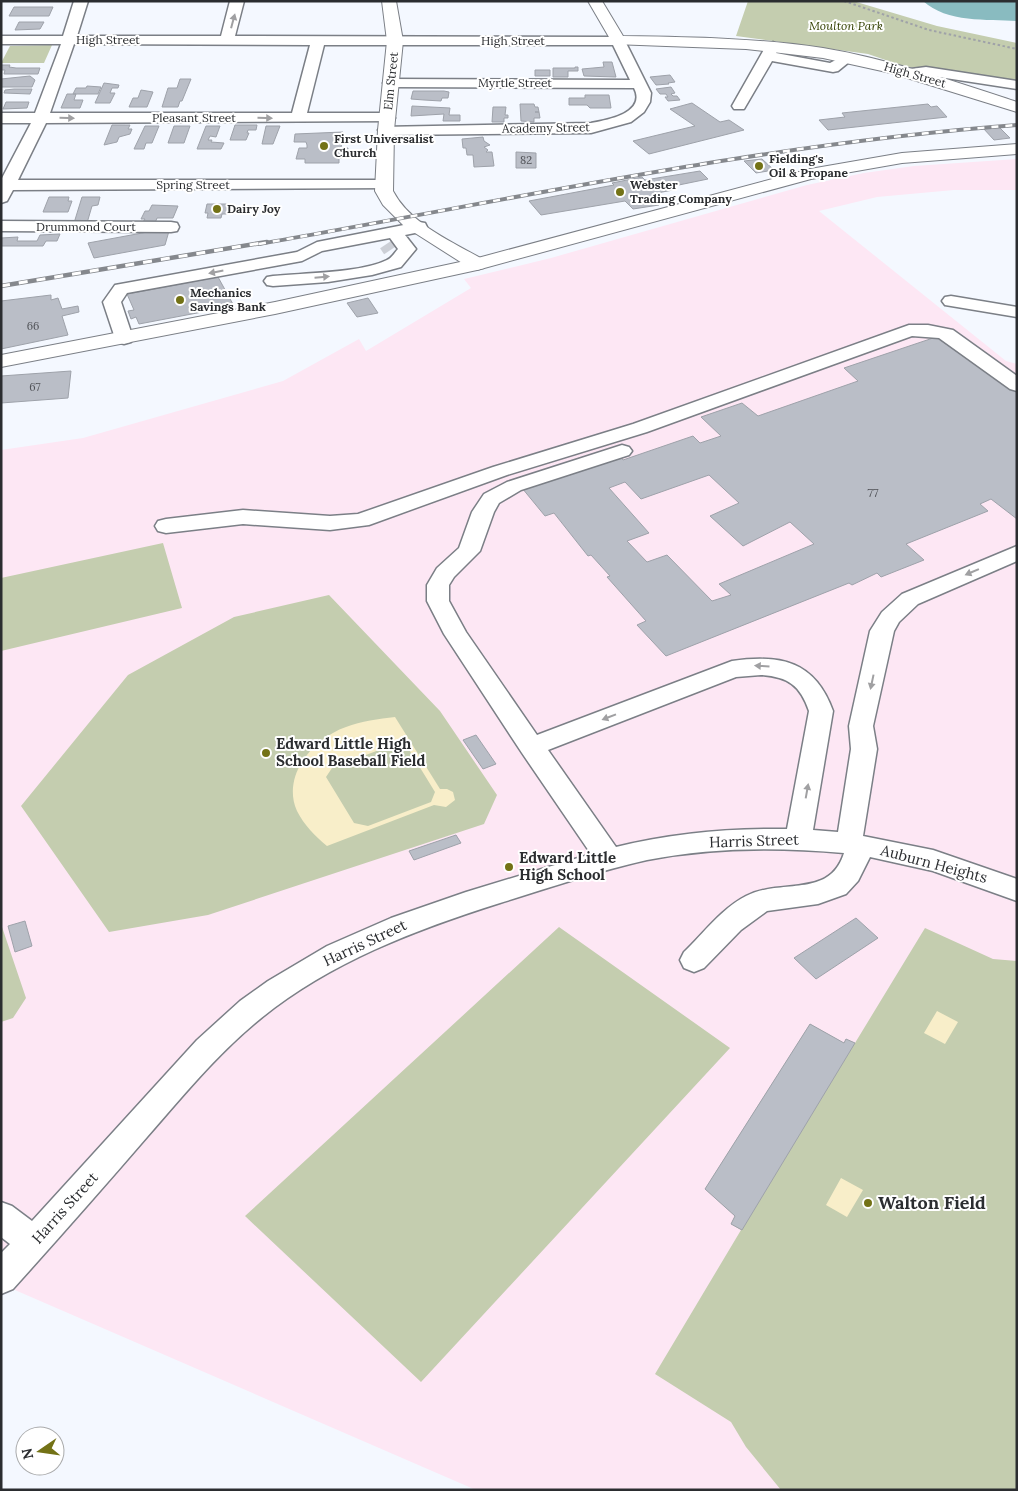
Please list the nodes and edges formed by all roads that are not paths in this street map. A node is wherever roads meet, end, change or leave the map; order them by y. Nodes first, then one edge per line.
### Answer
1 (81, 1) edge
2 (237, 1) edge
3 (389, 1) edge
4 (595, 1) edge
5 (1, 40) edge
6 (69, 40) junction
7 (226, 40) junction
8 (318, 41) junction
9 (395, 41) junction
10 (618, 41) junction
11 (771, 51) junction
12 (908, 73) junction
13 (390, 83) junction
14 (640, 84) junction
15 (1017, 85) edge
16 (739, 106) dead end
17 (1017, 107) edge
18 (41, 117) junction
19 (1, 118) edge
20 (298, 118) junction
21 (387, 124) junction
22 (1017, 149) edge
23 (384, 185) junction
24 (3, 190) edge
25 (1, 226) edge
26 (171, 227) dead end
27 (419, 227) junction
28 (391, 243) junction
29 (264, 262) junction
30 (477, 264) junction
31 (273, 281) junction
32 (951, 300) dead end
33 (286, 306) junction
34 (1017, 312) edge
35 (124, 338) junction
36 (1, 361) edge
37 (1017, 385) edge
38 (675, 415) junction
39 (166, 526) dead end
40 (1017, 553) edge
41 (531, 747) junction
42 (798, 839) junction
43 (854, 844) junction
44 (610, 860) junction
45 (1017, 890) edge
46 (694, 960) dead end
47 (1, 1217) edge
48 (34, 1242) junction
49 (1, 1278) edge

1 - 6 street
7 -> 2 street
3 - 9 main road, Elm Street
4 - 10 main road, Academy Street
5 - 6 street, High Street
6 - 7 street, High Street
6 - 18 street
7 - 8 street, High Street
8 - 9 street, High Street
8 - 20 street
9 - 10 street, High Street
9 - 13 main road, Elm Street
10 - 11 main road, High Street
10 - 14 street, Academy Street
11 - 12 main road, High Street
11 - 16 street
12 - 15 street
12 - 17 main road, High Street
13 - 14 street, Myrtle Street
13 - 21 main road, Elm Street
14 - 21 street, Academy Street
18 - 19 street, Pleasant Street
18 -> 20 street, Pleasant Street
18 - 24 street
20 - 21 street, Pleasant Street
21 - 23 main road, Elm Street
22 - 30 main road
23 - 24 street, Spring Street
23 - 27 main road, Elm Street
25 - 26 street, Drummond Court
27 - 28 street
27 - 30 main road, Elm Street
28 - 29 street
31 -> 28 street
29 - 31 street
29 -> 35 street
30 - 33 main road
31 - 33 street
32 - 34 street
33 - 35 main road
35 - 36 main road
37 - 38 street
38 - 39 street
38 - 41 street
40 -> 43 street
42 -> 41 street
41 - 44 street
42 - 43 street, Harris Street
42 - 44 street, Harris Street
43 - 45 street, Auburn Heights
43 - 46 street
44 - 48 street, Harris Street
47 - 48 street
48 - 49 street, Harris Street

